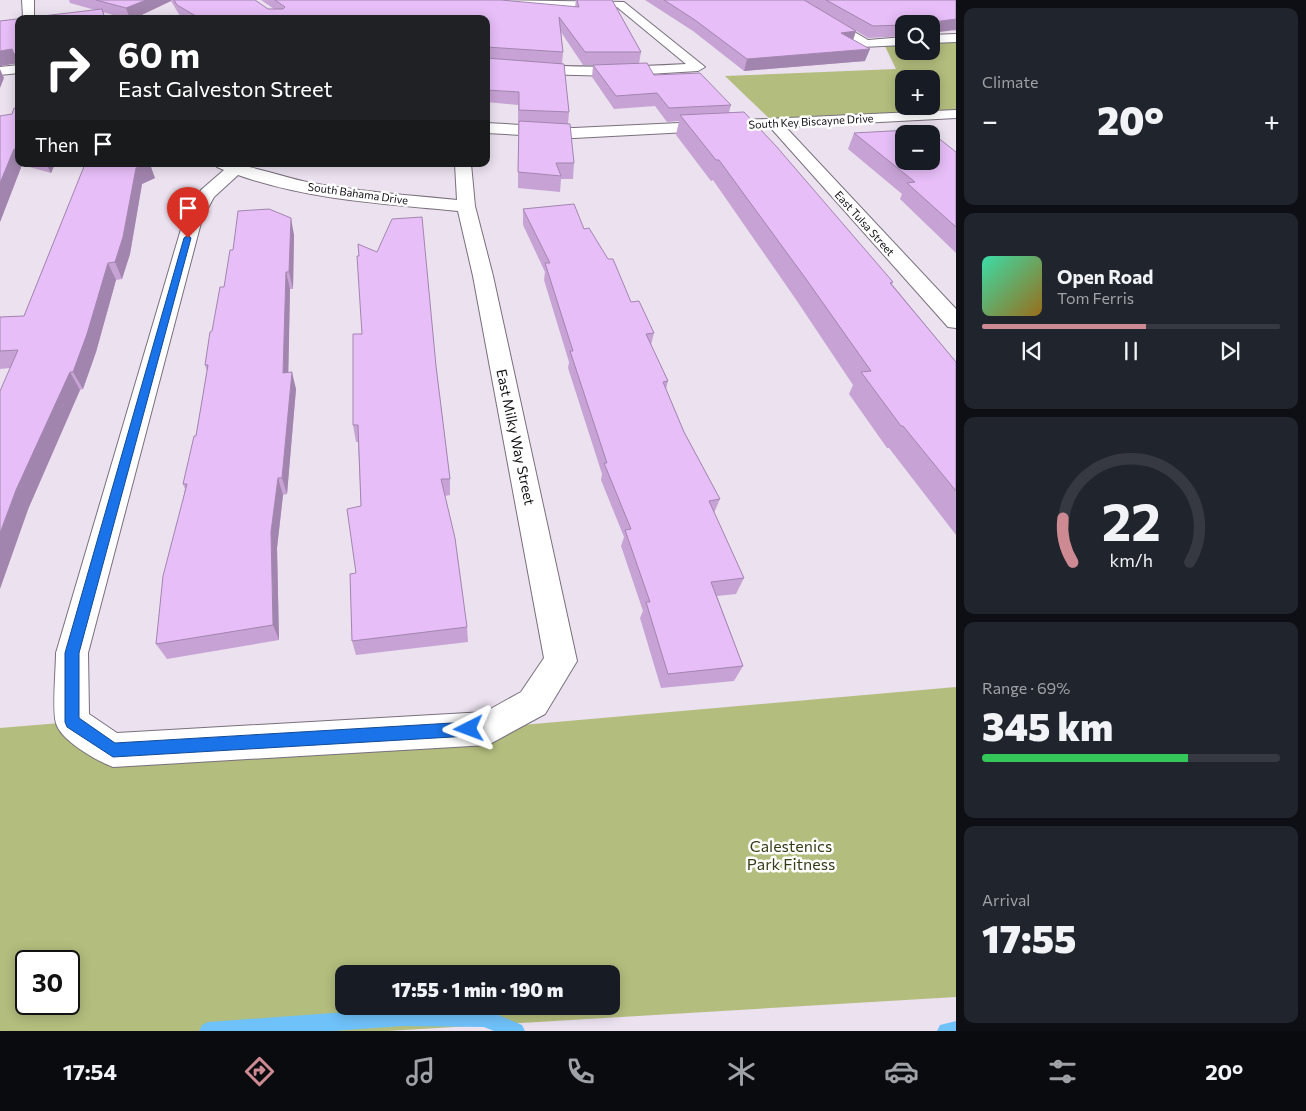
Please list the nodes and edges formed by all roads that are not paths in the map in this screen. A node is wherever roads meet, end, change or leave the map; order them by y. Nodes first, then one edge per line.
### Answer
1 (28, 0) edge
2 (497, 0) edge
3 (792, 0) edge
4 (29, 15) edge
5 (956, 38) edge
6 (940, 39) edge
7 (895, 42) edge
8 (490, 65) edge
9 (15, 69) edge
10 (0, 71) edge
11 (956, 114) edge
12 (774, 123) junction
13 (490, 128) edge
14 (228, 167) edge
15 (231, 167) edge
16 (463, 167) edge
17 (466, 206) junction
18 (956, 322) edge

1 - 4 street
2 - 8 street
3 - 7 street
5 - 6 street
9 - 10 street
11 - 12 street, South Key Biscayne Drive
12 - 13 street, South Key Biscayne Drive
12 - 18 street, East Tulsa Street
14 - 17 street, East Milky Way Street
15 - 17 street, South Bahama Drive
16 - 17 street, East Milky Way Street

